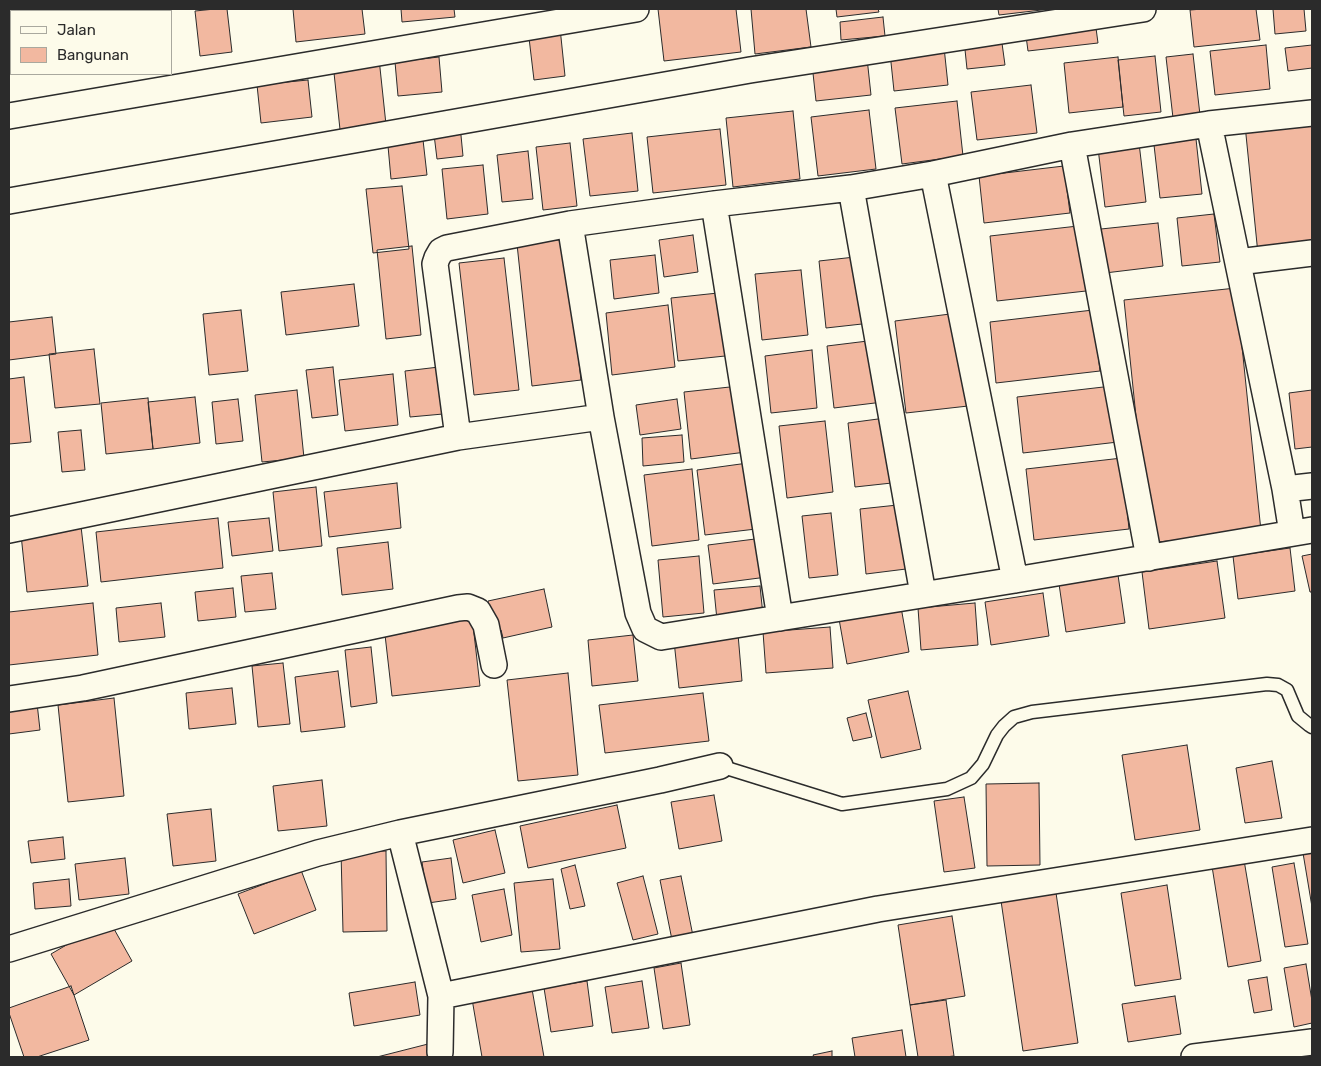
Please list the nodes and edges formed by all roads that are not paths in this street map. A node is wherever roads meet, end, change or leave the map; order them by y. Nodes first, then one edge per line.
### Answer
1 (636, 9) edge
2 (1143, 9) edge
3 (1312, 113) edge
4 (9, 116) edge
5 (1210, 124) junction
6 (1072, 145) junction
7 (933, 174) junction
8 (851, 188) junction
9 (9, 201) edge
10 (714, 204) junction
11 (570, 224) junction
12 (1312, 253) edge
13 (1238, 262) junction
14 (601, 416) junction
15 (458, 438) junction
16 (1312, 486) edge
17 (1285, 489) junction
18 (9, 530) edge
19 (1302, 532) edge
20 (1149, 558) junction
21 (1015, 580) junction
22 (923, 594) junction
23 (780, 618) junction
24 (494, 666) dead end
25 (9, 699) edge
26 (1312, 727) edge
27 (720, 766) joint
28 (400, 833) junction
29 (1312, 840) edge
30 (9, 949) edge
31 (441, 996) junction
32 (1312, 1042) edge
33 (440, 1052) dead end
34 (1194, 1057) edge

1 - 4 street
2 - 9 street
3 - 5 street
5 - 6 street
5 - 13 street
6 - 7 street
6 - 20 street
7 - 8 street
7 - 21 street
8 - 10 street
8 - 22 street
10 - 11 street
10 - 23 street
11 - 14 street
11 - 15 street
12 - 13 street
13 - 17 street
14 - 15 street
14 - 23 street
15 - 18 street
16 - 17 street
17 - 19 street
19 - 20 street
20 - 21 street
21 - 22 street
22 - 23 street
24 - 25 street
26 - 27 lane
27 - 28 street
28 - 30 street
28 - 31 street
29 - 31 street
31 - 33 street
32 - 34 street

